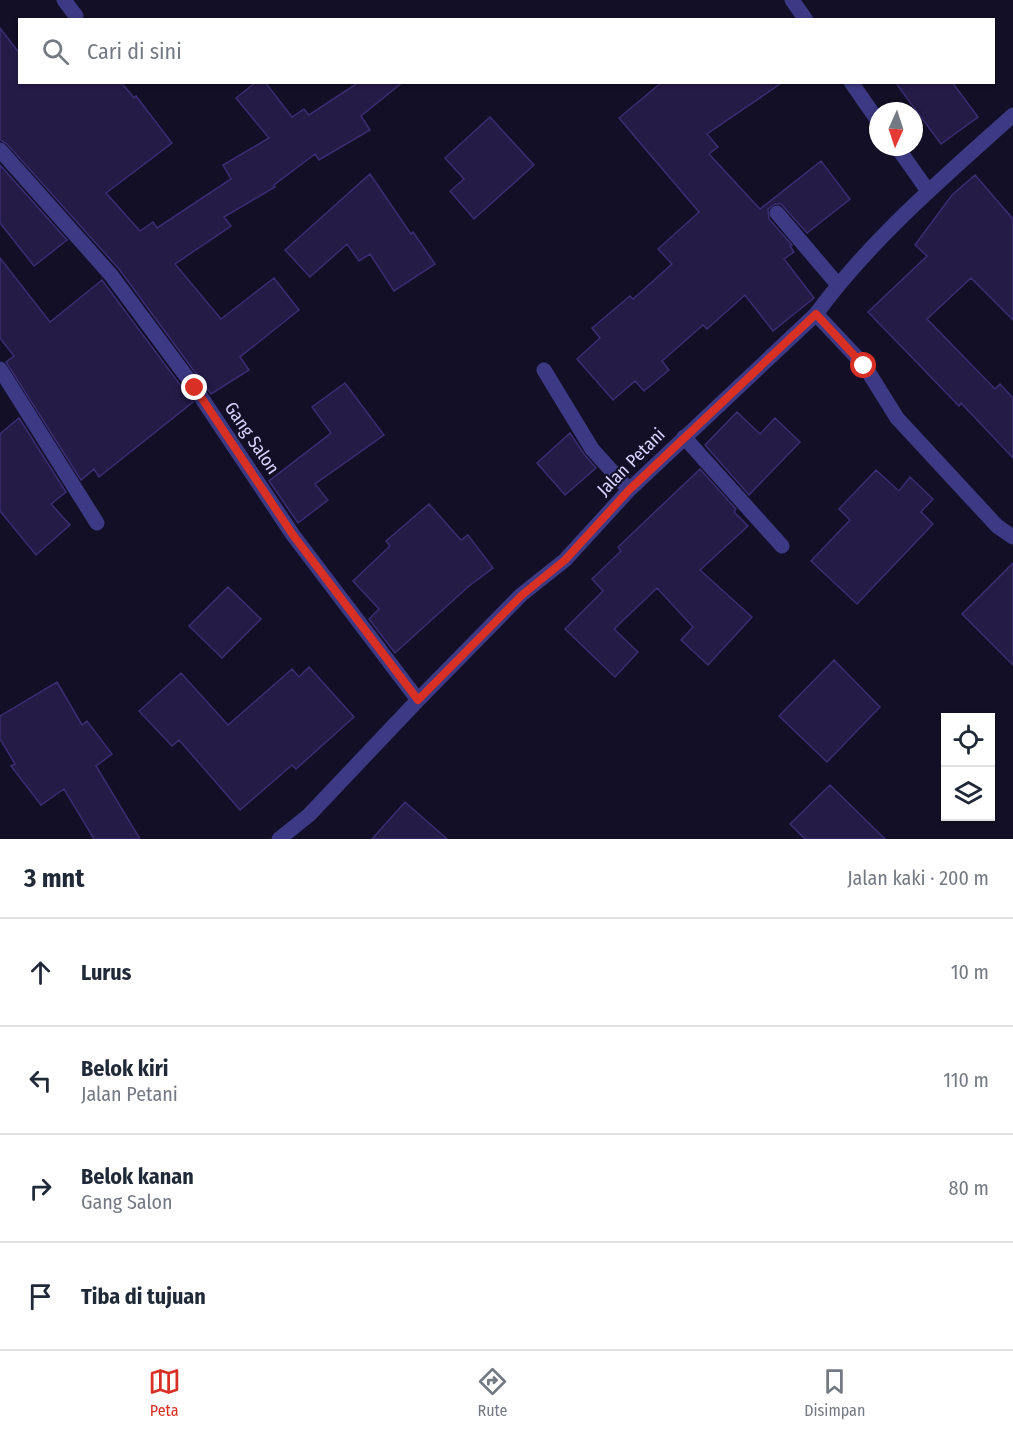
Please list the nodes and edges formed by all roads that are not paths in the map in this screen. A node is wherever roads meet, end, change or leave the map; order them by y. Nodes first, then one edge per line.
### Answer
1 (64, 0) edge
2 (792, 0) edge
3 (76, 16) dead end
4 (805, 18) edge
5 (852, 84) edge
6 (869, 108) edge
7 (1013, 115) edge
8 (0, 150) edge
9 (903, 156) edge
10 (928, 191) junction
11 (777, 213) dead end
12 (838, 285) junction
13 (816, 314) junction
14 (0, 369) edge
15 (544, 370) dead end
16 (684, 437) junction
17 (629, 490) junction
18 (97, 523) dead end
19 (1013, 537) edge
20 (782, 546) dead end
21 (418, 700) junction
22 (279, 839) edge

1 - 3 street
2 - 4 street
5 - 6 street
7 - 10 street, Jalan Petani
8 - 21 street, Gang Salon
9 - 10 street
10 - 12 street, Jalan Petani
11 - 12 street
12 - 13 street, Jalan Petani
13 - 16 street, Jalan Petani
13 - 19 street
14 - 18 street
15 - 17 street
16 - 17 street, Jalan Petani
16 - 20 street
17 - 21 street, Jalan Petani
21 - 22 street, Jalan Petani

